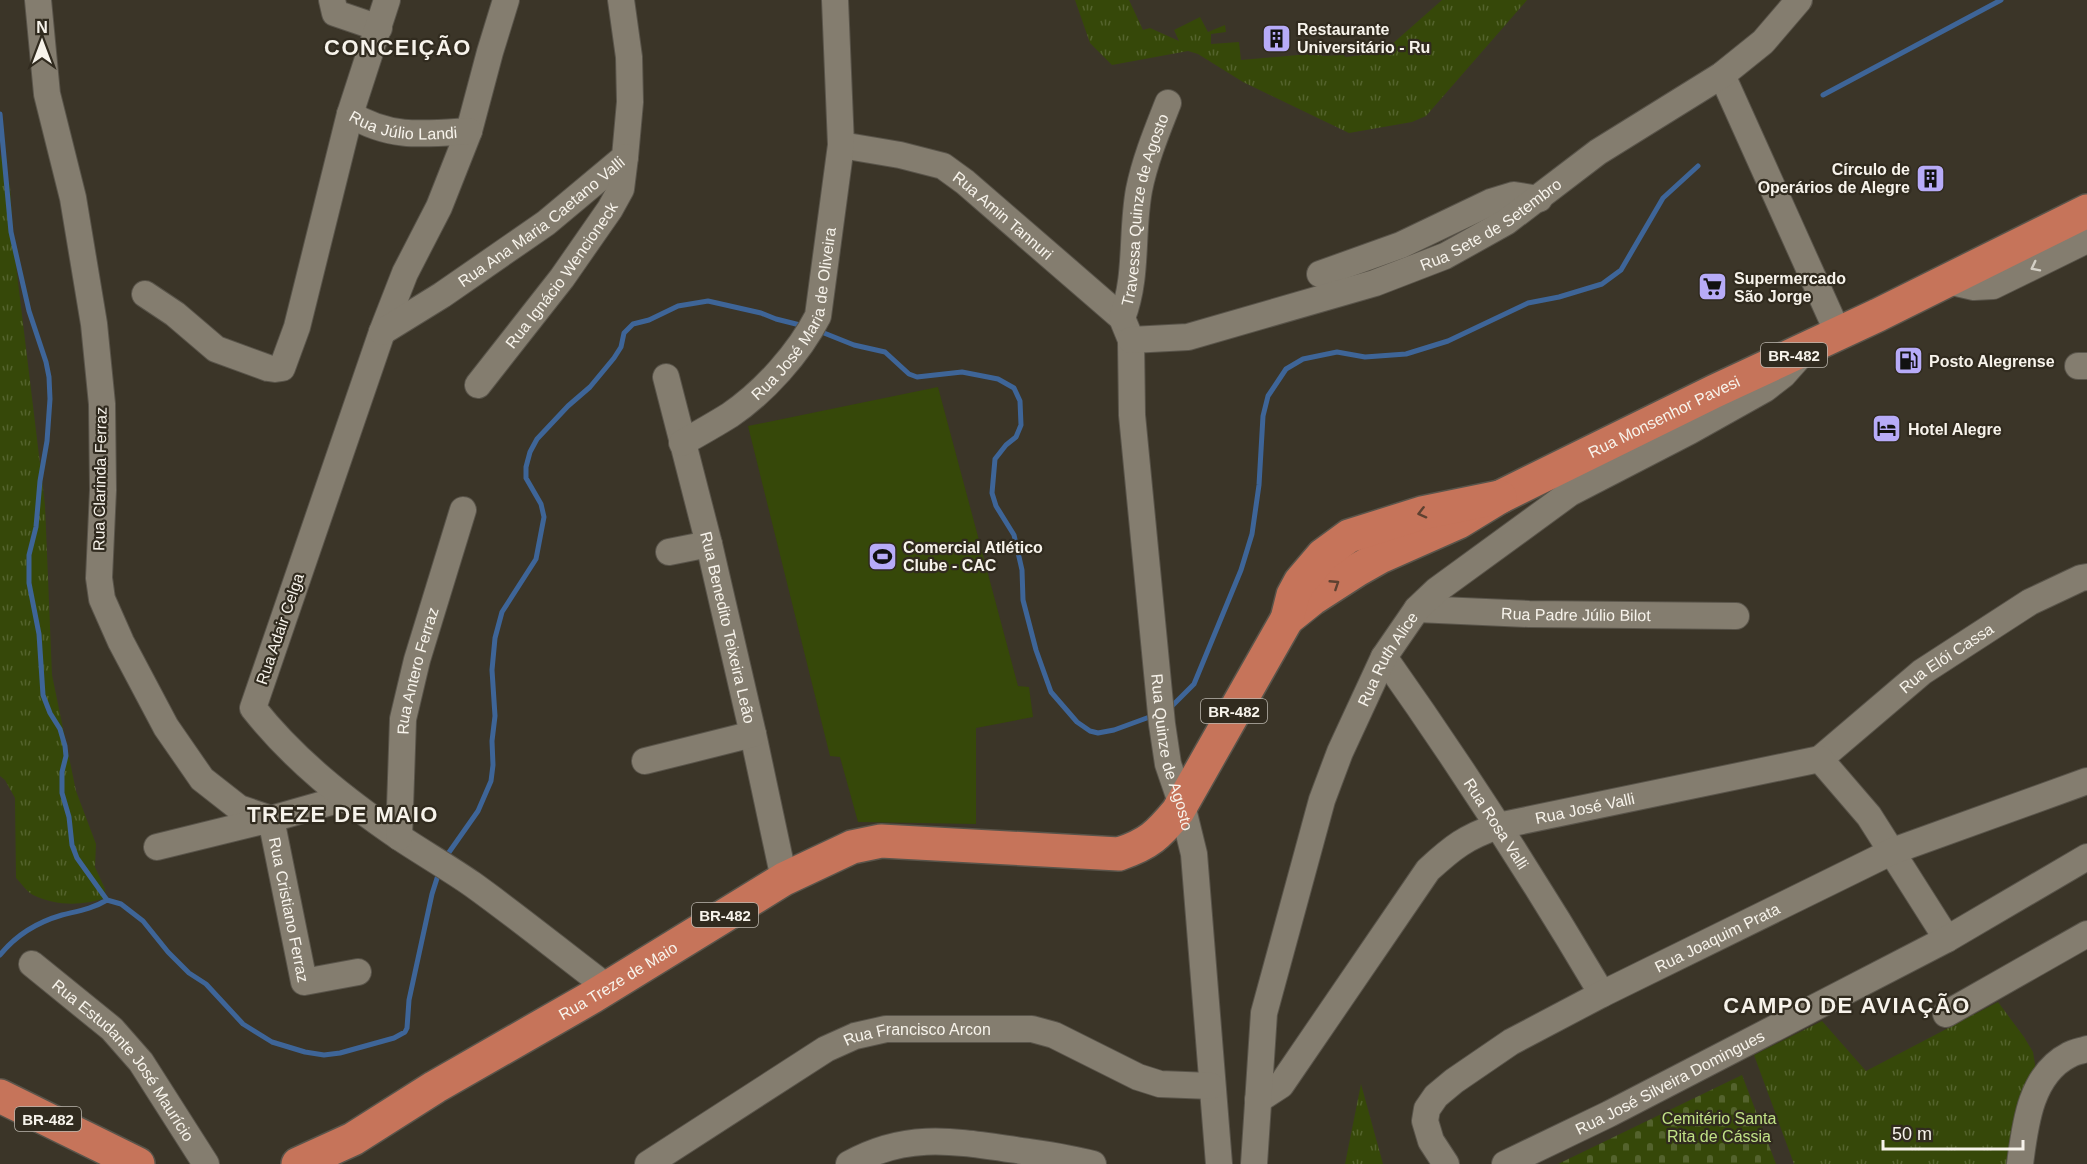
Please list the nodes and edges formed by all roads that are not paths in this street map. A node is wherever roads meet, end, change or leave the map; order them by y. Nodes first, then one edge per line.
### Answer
1 (38, 0) edge
2 (332, 0) edge
3 (387, 0) edge
4 (506, 0) edge
5 (621, 0) edge
6 (835, 0) edge
7 (1799, 0) edge
8 (379, 28) junction
9 (1722, 75) junction
10 (1168, 103) dead end
11 (350, 114) junction
12 (469, 131) junction
13 (841, 145) junction
14 (625, 157) junction
15 (1539, 199) junction
16 (2087, 211) edge
17 (2087, 240) edge
18 (1320, 273) dead end
19 (1948, 281) junction
20 (146, 294) dead end
21 (1126, 329) junction
22 (382, 332) junction
23 (1838, 333) junction
24 (1805, 350) junction
25 (666, 377) dead end
26 (478, 385) dead end
27 (682, 444) junction
28 (463, 510) dead end
29 (709, 544) junction
30 (669, 552) dead end
31 (2085, 586) edge
32 (1417, 609) junction
33 (1736, 616) dead end
34 (1384, 657) junction
35 (753, 734) junction
36 (1820, 759) junction
37 (645, 761) dead end
38 (2087, 781) edge
39 (345, 798) junction
40 (1182, 805) junction
41 (271, 819) junction
42 (1498, 826) junction
43 (399, 837) junction
44 (157, 847) dead end
45 (1893, 851) junction
46 (2087, 857) edge
47 (784, 879) junction
48 (2087, 934) edge
49 (1947, 939) junction
50 (32, 964) dead end
51 (358, 972) dead end
52 (606, 987) junction
53 (1602, 994) junction
54 (1946, 1014) dead end
55 (2087, 1049) edge
56 (1211, 1086) junction
57 (0, 1096) edge
58 (1258, 1100) junction
59 (120, 1158) edge
60 (206, 1164) edge
61 (298, 1164) edge
62 (648, 1164) edge
63 (849, 1164) edge
64 (1093, 1164) edge
65 (1219, 1164) edge
66 (1254, 1164) edge
67 (1446, 1164) edge
68 (1505, 1164) edge
69 (2020, 1164) edge

1 - 41 street, Rua Clarinda Ferraz
2 - 8 street
3 - 8 street, Rua Júlio Landi
4 - 12 street, Rua Júlio Landi
5 - 14 street, Rua Ana Maria Caetano Valli
6 - 13 street, Rua José Maria de Oliveira
7 - 9 street, Rua Sete de Setembro
8 - 11 street, Rua Júlio Landi
9 - 15 street, Rua Sete de Setembro
9 - 23 street
10 - 21 street, Travessa Quinze de Agosto
11 - 12 street, Rua Júlio Landi
11 - 20 street
12 - 22 street, Rua Júlio Landi
13 - 21 street, Rua Amin Tannuri
13 - 27 street, Rua José Maria de Oliveira
14 - 22 street, Rua Ana Maria Caetano Valli
14 - 26 street, Rua Ignácio Wencioneck
15 - 18 street
15 - 21 street, Rua Sete de Setembro
16 - 19 highway, Rua Monsenhor Pavesi / BR-482
17 -> 19 street
19 - 23 highway, Rua Monsenhor Pavesi / BR-482
21 - 40 street, Rua Quinze de Agosto
22 - 39 street, Rua Adair Celga
23 - 24 highway, Rua Monsenhor Pavesi / BR-482
24 - 32 street, Rua Ruth Alice
24 - 40 highway, Rua Monsenhor Pavesi / BR-482
25 - 27 street, Rua Benedito Teixeira Leão
27 - 29 street, Rua Benedito Teixeira Leão
28 - 43 street, Rua Antero Ferraz
29 - 30 street
29 - 35 street, Rua Benedito Teixeira Leão
31 - 36 street, Rua Elói Cassa
32 - 33 street, Rua Padre Júlio Bilot
32 - 34 street, Rua Ruth Alice
34 - 42 street, Rua Rosa Valli
34 - 58 street, Rua Ruth Alice
35 - 37 street
35 - 47 street, Rua Benedito Teixeira Leão
36 - 42 street, Rua José Valli
36 - 45 street
38 - 45 street, Rua Joaquim Prata
39 - 41 street
39 - 43 street, Rua Adair Celga
40 - 47 highway, Rua Treze de Maio / BR-482
40 - 56 street, Rua Quinze de Agosto
41 - 44 street
41 - 51 street, Rua Cristiano Ferraz
42 - 53 street, Rua Rosa Valli
42 - 58 street, Rua José Valli
43 - 52 street, Rua Adair Celga
45 - 49 street
45 - 53 street, Rua Joaquim Prata
46 - 49 street, Rua José Silveira Domingues
47 - 52 highway, Rua Treze de Maio / BR-482
48 - 54 street
49 - 68 street, Rua José Silveira Domingues
50 - 60 street, Rua Estudante José Maurício
52 - 61 highway, Rua Treze de Maio / BR-482
53 - 67 street, Rua Joaquim Prata
55 - 69 street
56 - 62 street, Rua Francisco Arcon
56 - 65 street, Rua Quinze de Agosto
57 - 59 highway, BR-482
58 - 66 street, Rua Ruth Alice
63 - 64 street

